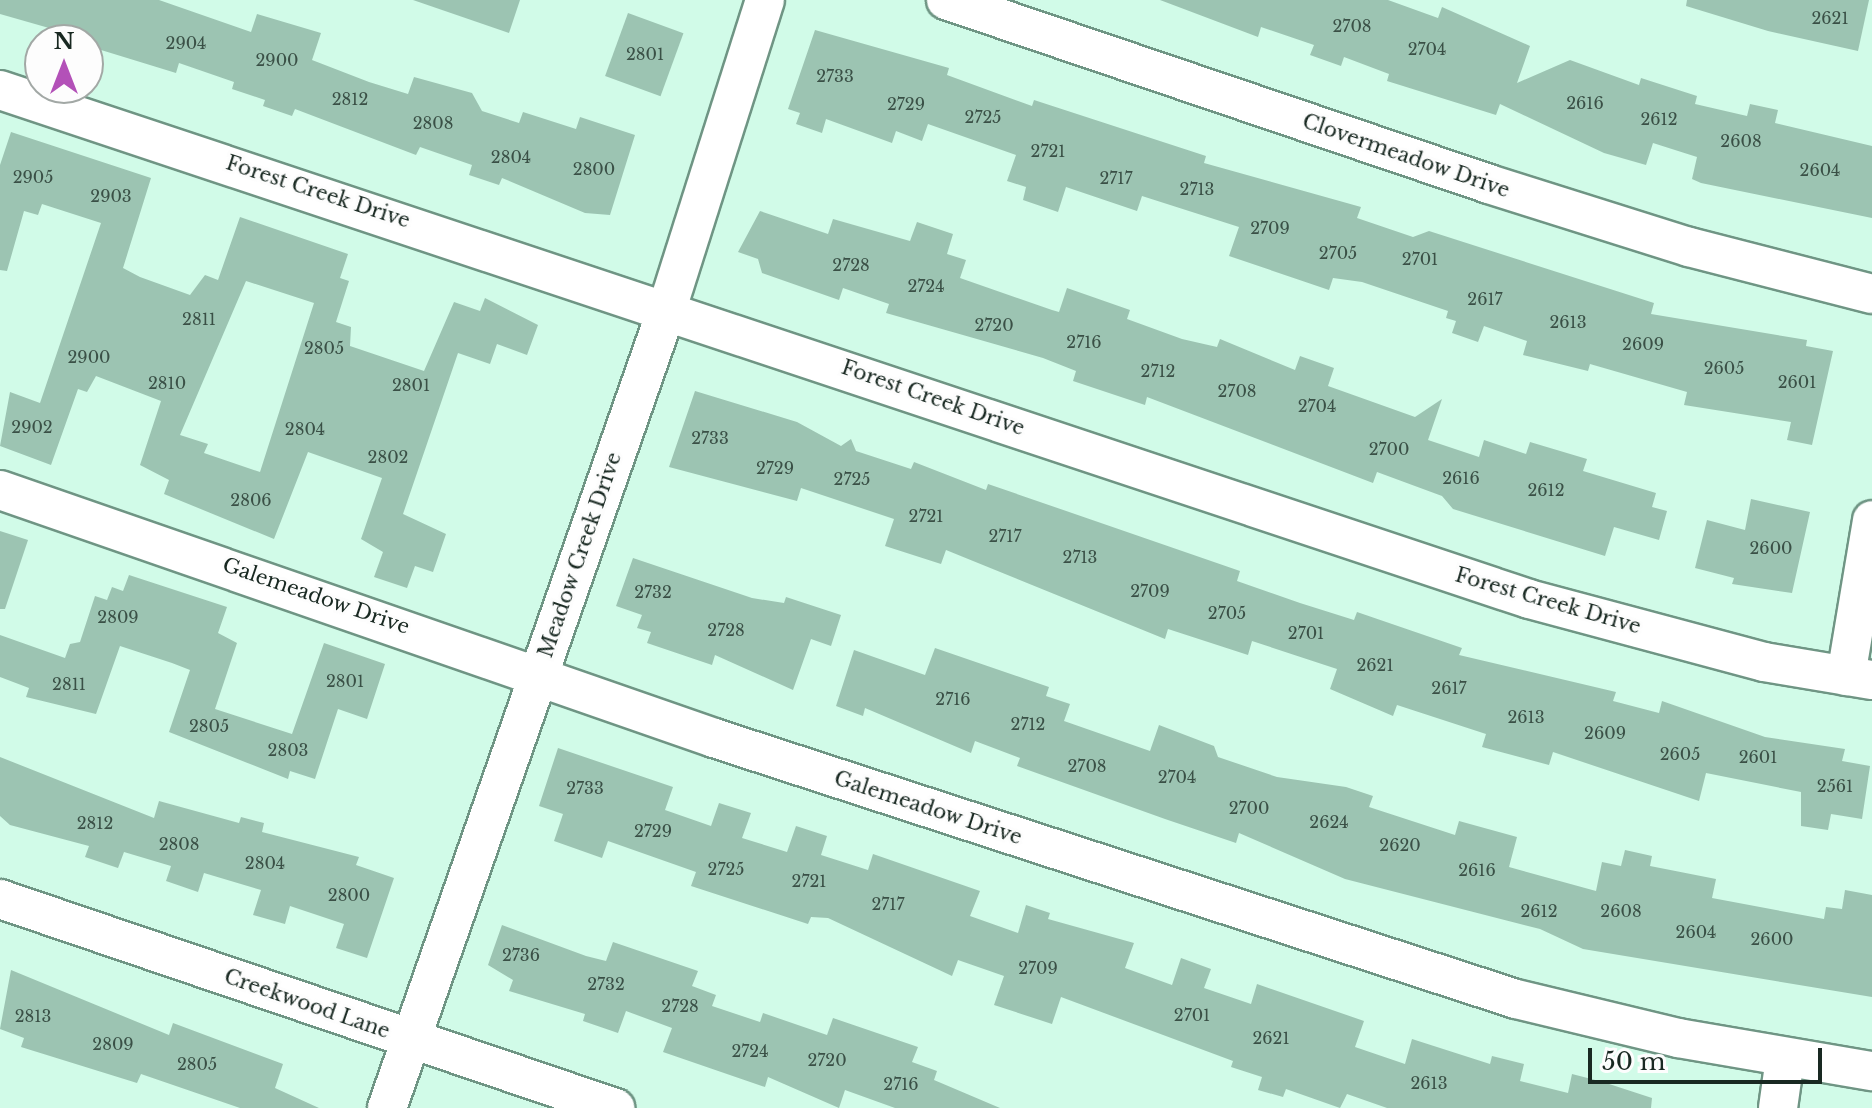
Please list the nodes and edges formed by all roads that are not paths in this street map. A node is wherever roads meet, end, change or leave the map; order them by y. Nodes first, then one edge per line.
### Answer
1 (765, 0) edge
2 (946, 0) edge
3 (0, 90) edge
4 (1872, 294) edge
5 (667, 309) junction
6 (0, 490) edge
7 (1872, 520) edge
8 (538, 675) junction
9 (1859, 678) edge
10 (0, 899) edge
11 (413, 1041) junction
12 (1785, 1058) junction
13 (1872, 1071) edge
14 (387, 1108) edge
15 (615, 1108) edge
16 (1778, 1108) edge

1 - 5 street, Meadow Creek Drive
2 - 4 street, Clovermeadow Drive
3 - 5 street, Forest Creek Drive
5 - 8 street, Meadow Creek Drive
5 - 9 street, Forest Creek Drive
6 - 8 street, Galemeadow Drive
7 - 9 street
8 - 11 street, Meadow Creek Drive
8 - 12 street, Galemeadow Drive
10 - 11 street, Creekwood Lane
11 - 14 street, Meadow Creek Drive
11 - 15 street, Creekwood Lane
12 - 13 street, Galemeadow Drive
12 - 16 street

